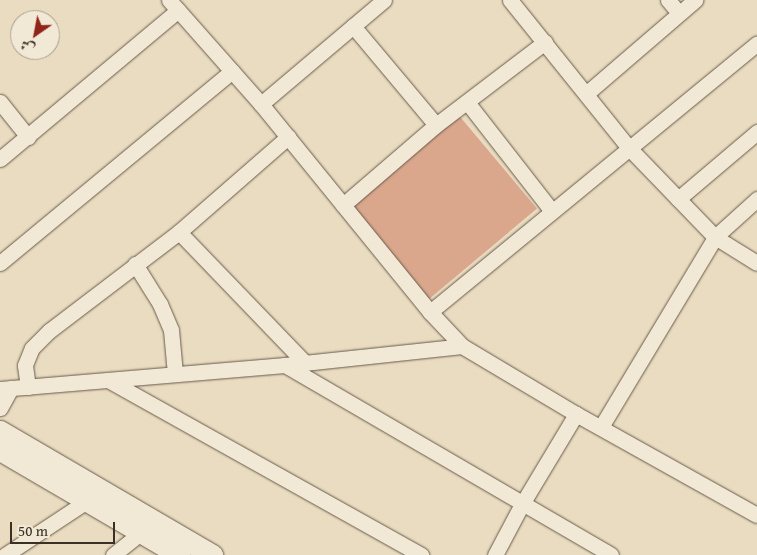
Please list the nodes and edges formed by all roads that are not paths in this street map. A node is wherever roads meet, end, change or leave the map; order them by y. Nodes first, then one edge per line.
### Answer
1 (384, 0) edge
2 (510, 0) edge
3 (668, 0) edge
4 (695, 0) edge
5 (174, 5) edge
6 (680, 13) junction
7 (354, 26) junction
8 (545, 42) junction
9 (757, 43) edge
10 (232, 71) junction
11 (588, 93) junction
12 (0, 102) edge
13 (467, 102) junction
14 (261, 104) junction
15 (436, 125) junction
16 (757, 132) edge
17 (28, 137) junction
18 (288, 137) junction
19 (630, 149) junction
20 (0, 159) edge
21 (678, 199) junction
22 (757, 199) edge
23 (344, 205) junction
24 (552, 211) junction
25 (179, 232) junction
26 (715, 237) junction
27 (0, 263) edge
28 (757, 263) edge
29 (135, 264) junction
30 (430, 312) junction
31 (462, 346) junction
32 (304, 363) junction
33 (285, 365) junction
34 (174, 374) junction
35 (108, 380) junction
36 (28, 387) junction
37 (6, 389) edge
38 (0, 408) edge
39 (576, 414) junction
40 (600, 427) junction
41 (0, 431) edge
42 (0, 450) edge
43 (86, 501) junction
44 (522, 504) junction
45 (757, 515) edge
46 (148, 527) junction
47 (5, 555) edge
48 (113, 555) edge
49 (180, 555) edge
50 (212, 555) edge
51 (421, 555) edge
52 (495, 555) edge
53 (611, 555) edge

1 - 7 street
2 - 8 street
3 - 6 street
4 - 6 street
5 - 10 street
5 - 17 street
6 - 11 street
7 - 14 street
7 - 15 street
8 - 11 street
8 - 13 street
9 - 19 street
10 - 14 street
10 - 27 street
11 - 19 street
12 - 17 street
13 - 15 street
13 - 24 street
14 - 18 street
15 - 23 street
16 - 21 street
17 - 20 street
18 - 23 street
18 - 25 street
19 - 21 street
19 - 24 street
21 - 26 street
22 - 26 street
23 - 30 street
24 - 30 street
25 - 29 street
25 - 32 street
26 - 28 street
26 - 40 street
29 - 34 street
29 - 36 street
30 - 31 street
31 - 32 street
31 - 39 street
32 - 33 street
33 - 34 street
33 - 44 street
34 - 35 street
35 - 36 street
35 - 51 street
36 - 37 street
37 - 38 street
39 - 40 street
39 - 44 street
40 - 45 street
41 - 46 main road
42 - 43 main road
43 - 46 main road
43 - 47 street
44 - 52 street
44 - 53 street
46 - 48 street
46 - 49 main road
46 - 50 main road

